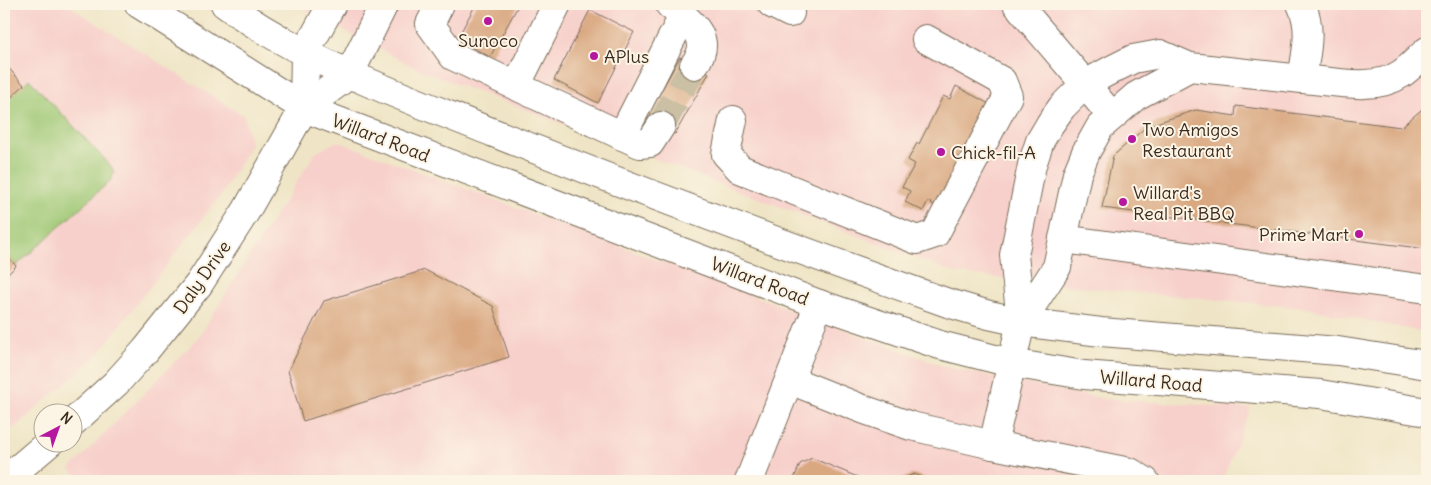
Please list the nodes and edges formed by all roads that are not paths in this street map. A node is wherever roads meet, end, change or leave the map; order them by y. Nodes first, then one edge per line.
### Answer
1 (139, 4) edge
2 (225, 4) edge
3 (332, 4) edge
4 (384, 4) edge
5 (440, 4) edge
6 (557, 4) edge
7 (1017, 4) edge
8 (1301, 4) edge
9 (676, 10) edge
10 (926, 39) dead end
11 (1427, 51) edge
12 (305, 53) junction
13 (694, 65) tunnel mouth
14 (1190, 67) junction
15 (349, 75) junction
16 (1302, 79) junction
17 (1085, 84) junction
18 (516, 86) junction
19 (304, 108) junction
20 (1112, 116) junction
21 (733, 120) dead end
22 (661, 126) tunnel mouth
23 (622, 136) junction
24 (1064, 239) junction
25 (1427, 289) edge
26 (819, 304) junction
27 (1021, 322) junction
28 (1011, 363) junction
29 (1427, 365) edge
30 (790, 380) junction
31 (1427, 412) edge
32 (82, 414) edge
33 (993, 445) junction
34 (41, 452) edge
35 (17, 477) edge
36 (749, 481) edge
37 (1145, 481) edge

1 - 19 main road, Willard Road
2 - 12 main road
3 - 12 main road
4 - 15 main road
5 - 18 main road
6 - 18 main road
7 - 17 main road
8 - 16 main road
9 - 13 main road
9 - 23 main road
10 - 21 main road
11 - 16 main road
12 - 15 main road
12 - 19 main road, Daly Drive
14 - 16 main road
14 - 17 main road
14 - 20 main road
15 - 19 main road, Daly Drive
15 - 27 main road
17 - 20 main road
17 - 27 main road
18 - 23 main road
19 - 26 main road, Willard Road
19 - 32 main road, Daly Drive
20 - 24 main road
22 - 23 main road
24 - 25 main road
24 - 27 main road
26 - 28 main road, Willard Road
26 - 30 main road
27 - 28 main road
27 - 29 main road
28 - 31 main road, Willard Road
28 - 33 main road
30 - 33 main road
30 - 36 main road
33 - 37 main road
34 - 35 main road

